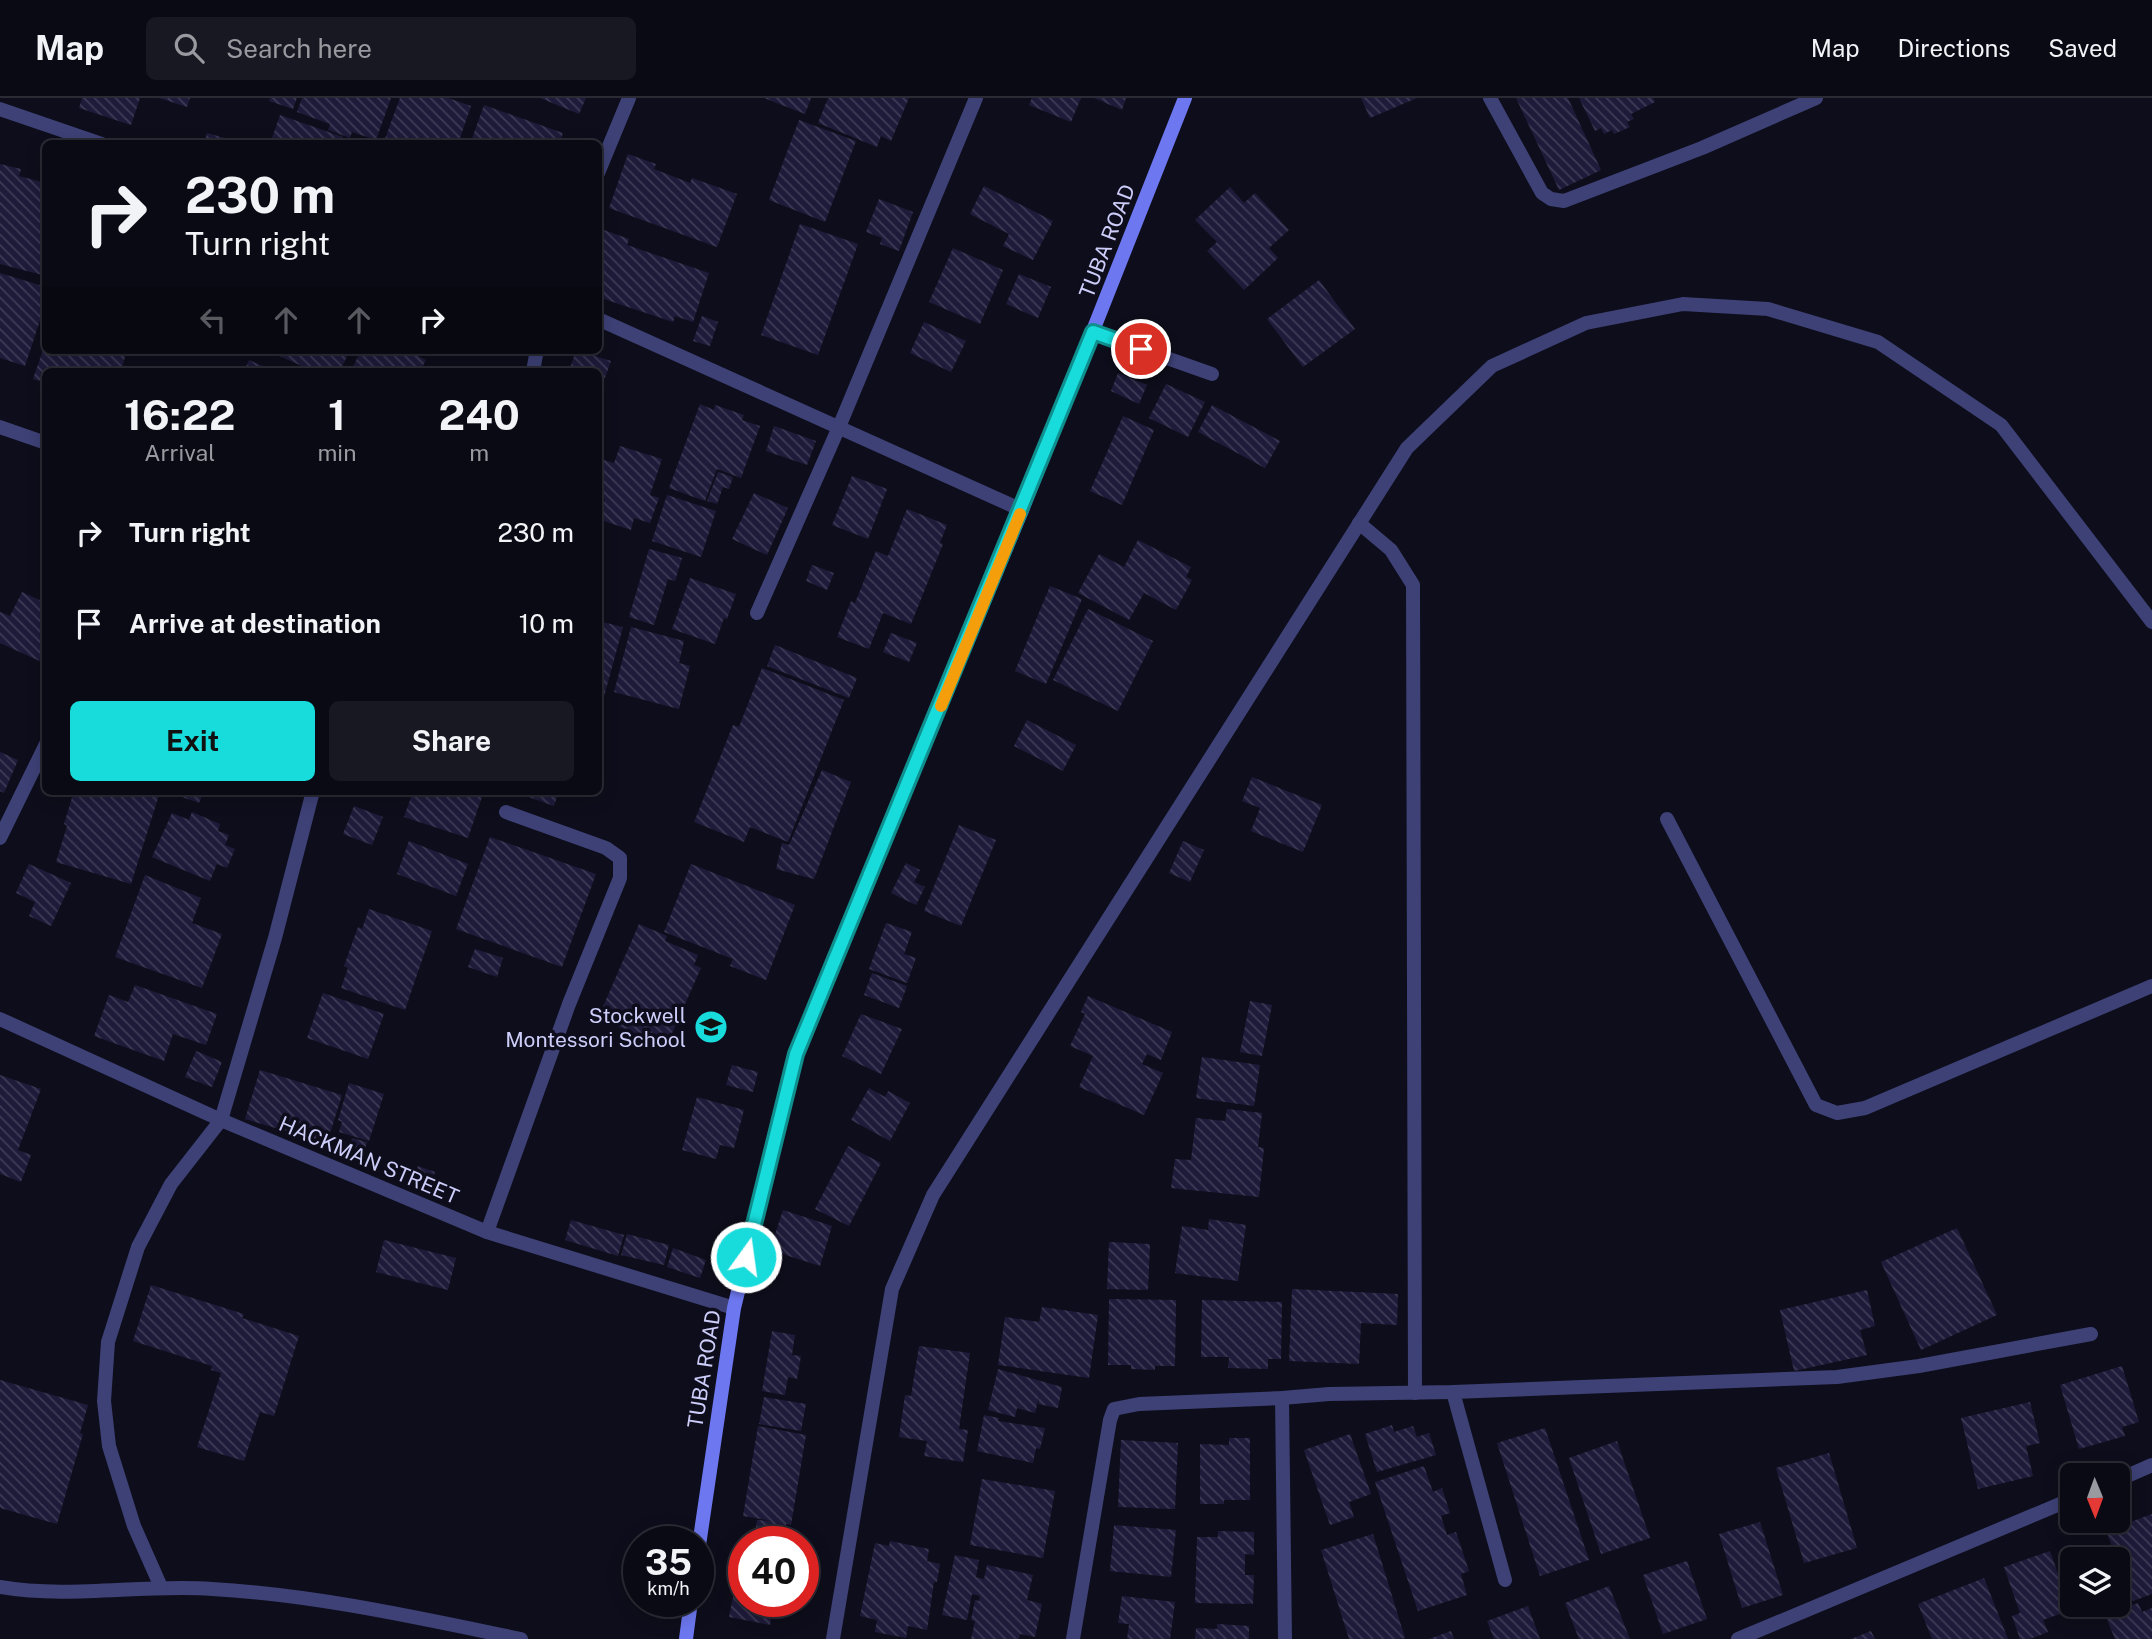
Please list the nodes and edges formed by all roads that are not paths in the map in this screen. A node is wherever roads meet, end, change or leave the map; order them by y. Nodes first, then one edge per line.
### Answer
1 (629, 98) edge
2 (976, 98) edge
3 (1185, 98) edge
4 (1490, 98) edge
5 (1816, 98) edge
6 (0, 109) edge
7 (90, 140) edge
8 (602, 163) edge
9 (602, 320) edge
10 (1093, 332) junction
11 (1212, 374) dead end
12 (0, 427) edge
13 (839, 427) junction
14 (42, 442) edge
15 (1022, 510) junction
16 (1359, 523) junction
17 (757, 612) dead end
18 (2152, 622) edge
19 (42, 752) edge
20 (312, 795) edge
21 (506, 812) dead end
22 (1667, 819) dead end
23 (0, 838) edge
24 (2152, 986) edge
25 (0, 1019) edge
26 (222, 1120) junction
27 (487, 1232) junction
28 (734, 1308) junction
29 (2091, 1334) dead end
30 (1453, 1392) junction
31 (1415, 1393) junction
32 (1282, 1398) junction
33 (2152, 1465) edge
34 (2130, 1475) edge
35 (2060, 1504) edge
36 (702, 1526) edge
37 (1505, 1580) dead end
38 (0, 1587) edge
39 (161, 1587) junction
40 (689, 1617) edge
41 (521, 1639) edge
42 (686, 1639) edge
43 (833, 1639) edge
44 (1073, 1639) edge
45 (1285, 1639) edge
46 (1738, 1639) edge

1 - 8 street
2 - 13 street
3 - 10 street, TUBA ROAD
4 - 5 street
6 - 7 street
9 - 13 street
10 - 11 street
10 - 15 street, TUBA ROAD
12 - 14 street
13 - 15 street
13 - 17 street
15 - 28 street, TUBA ROAD
16 - 18 street
16 - 31 street
16 - 43 street
19 - 23 street
20 - 26 street
21 - 27 street
22 - 24 street
25 - 26 street, HACKMAN STREET
26 - 27 street, HACKMAN STREET
26 - 39 street
27 - 28 street, HACKMAN STREET
28 - 36 street, TUBA ROAD
29 - 30 street
30 - 31 street
30 - 37 street
31 - 32 street
32 - 44 street
32 - 45 street
33 - 34 street
35 - 46 street
38 - 39 street
39 - 41 street
40 - 42 street

